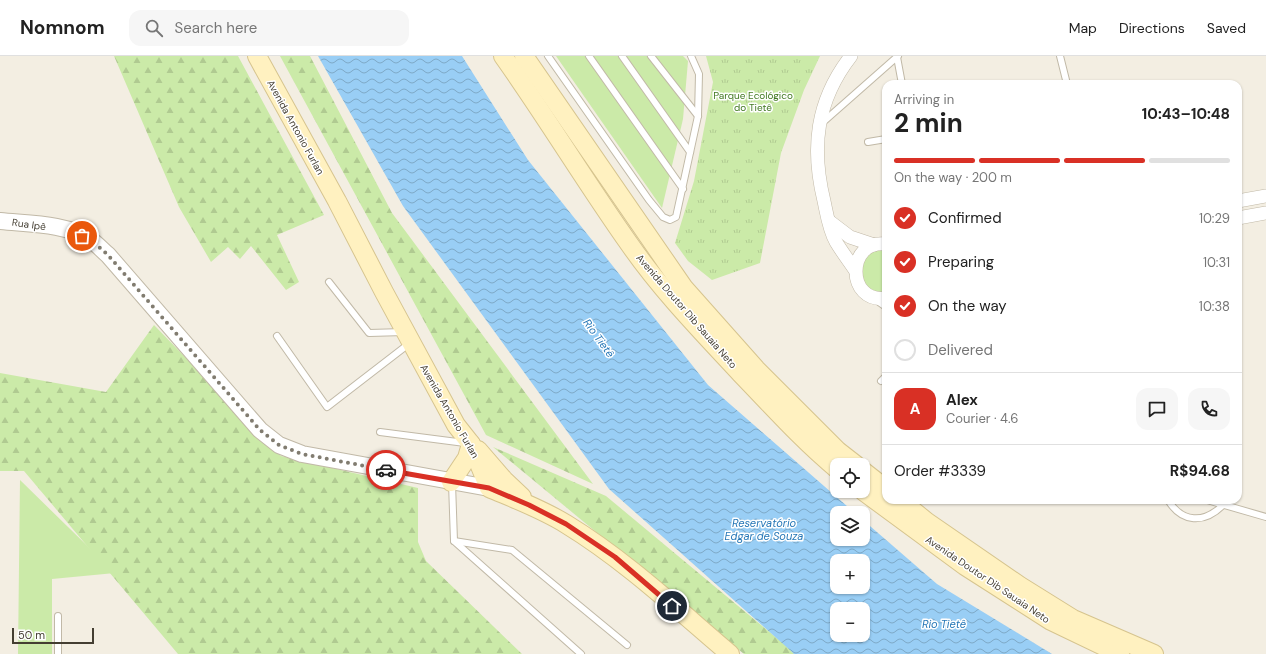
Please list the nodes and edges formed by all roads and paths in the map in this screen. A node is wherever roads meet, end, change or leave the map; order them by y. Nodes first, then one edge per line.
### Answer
1 (257, 56) edge
2 (503, 56) edge
3 (524, 56) edge
4 (548, 56) edge
5 (589, 56) edge
6 (622, 56) edge
7 (651, 56) edge
8 (691, 56) edge
9 (850, 56) edge
10 (1060, 56) edge
11 (897, 57) edge
12 (901, 80) edge
13 (1066, 80) edge
14 (698, 116) junction
15 (819, 125) junction
16 (882, 139) edge
17 (868, 142) dead end
18 (690, 152) junction
19 (683, 190) junction
20 (1266, 196) edge
21 (1242, 200) edge
22 (1266, 213) edge
23 (1242, 217) edge
24 (828, 220) junction
25 (0, 221) edge
26 (880, 245) edge
27 (855, 270) junction
28 (329, 282) dead end
29 (880, 298) edge
30 (277, 336) dead end
31 (408, 337) junction
32 (456, 425) junction
33 (380, 432) dead end
34 (471, 444) junction
35 (847, 458) edge
36 (830, 464) edge
37 (870, 476) edge
38 (451, 482) junction
39 (882, 486) edge
40 (489, 488) junction
41 (870, 496) edge
42 (905, 504) edge
43 (1171, 504) edge
44 (1220, 504) edge
45 (529, 505) junction
46 (1223, 505) junction
47 (1266, 517) edge
48 (454, 541) junction
49 (58, 616) dead end
50 (627, 645) dead end
51 (58, 654) edge
52 (581, 654) edge
53 (730, 654) edge
54 (1120, 654) edge
55 (1154, 654) edge

1 - 31 main road, Avenida Antonio Furlan
2 - 36 main road, Avenida Doutor Dib Sauaia Neto
3 - 35 main road, Avenida Doutor Dib Sauaia Neto
4 - 19 lane
5 - 19 lane
6 - 18 lane
7 - 14 lane
8 - 14 lane
9 - 15 street
10 - 13 lane
11 - 12 lane
11 - 15 lane
14 - 18 lane
15 - 24 street
16 - 17 lane
18 - 19 lane
20 - 21 street
22 - 23 street
24 - 26 street
24 - 27 street
25 - 38 street, Rua Ipê
26 - 27 street
27 - 29 street
28 - 31 lane
30 - 31 lane
31 - 32 main road, Avenida Antonio Furlan
32 - 34 main road, Avenida Antonio Furlan
32 - 45 main road
33 - 34 lane
34 - 38 main road
34 - 40 main road, Avenida Antonio Furlan
37 - 39 main road
38 - 40 street, Rua Ipê
38 - 48 lane
40 - 45 main road
41 - 54 main road, Avenida Doutor Dib Sauaia Neto
42 - 55 main road, Avenida Doutor Dib Sauaia Neto
43 - 46 lane
44 - 46 lane
45 - 53 main road
46 - 47 lane
48 - 50 lane
48 - 52 lane
49 - 51 lane

